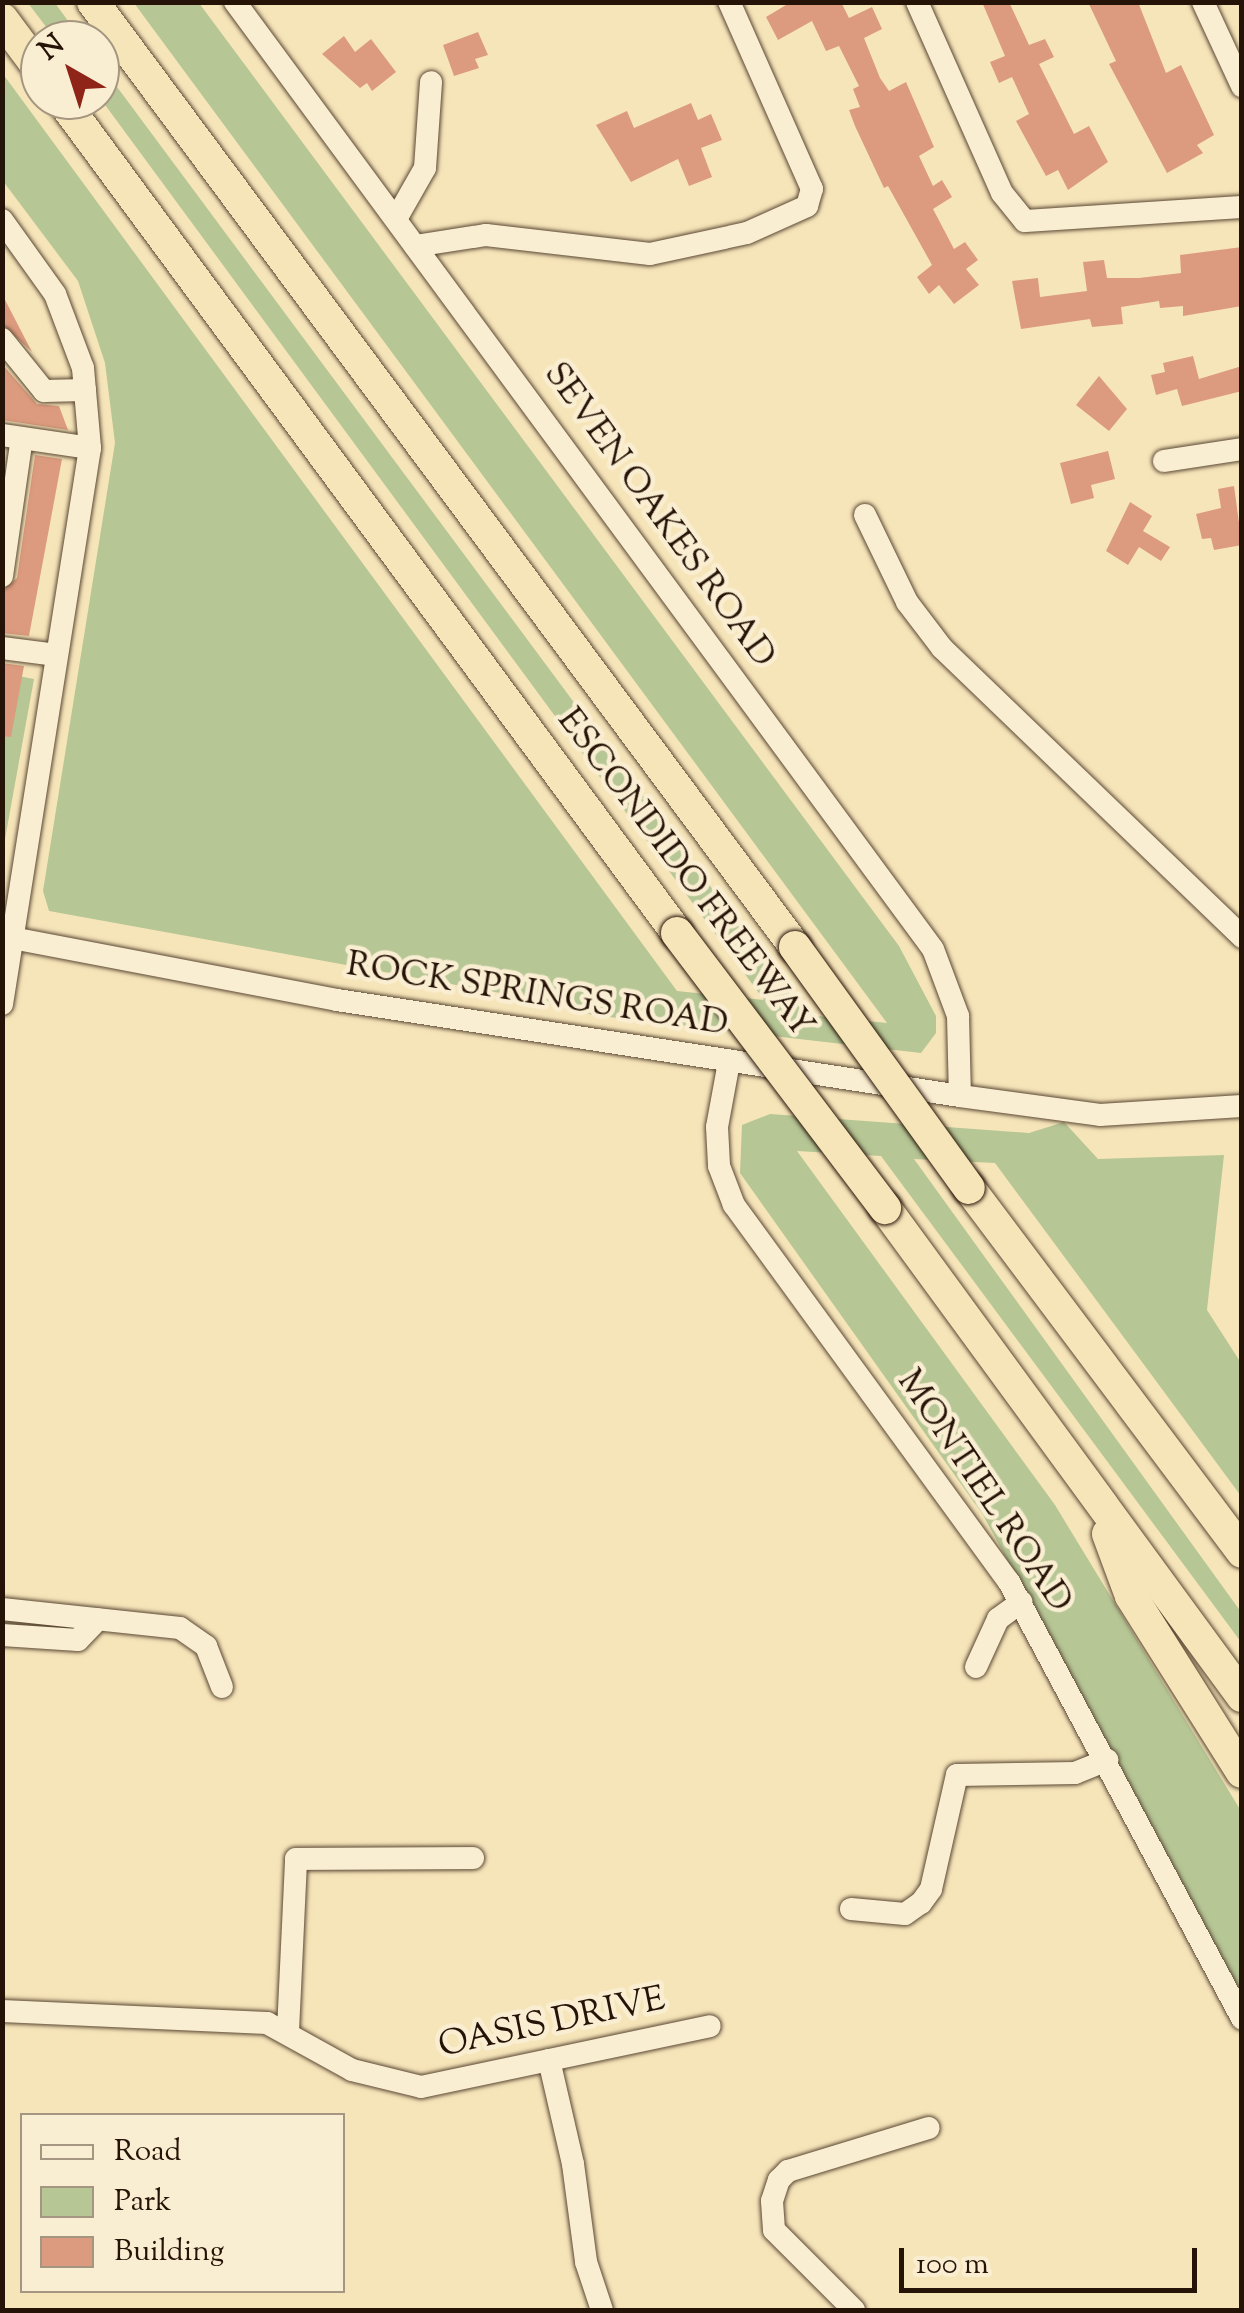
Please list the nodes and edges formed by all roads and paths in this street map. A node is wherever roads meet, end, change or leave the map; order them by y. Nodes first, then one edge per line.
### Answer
1 (93, 2) edge
2 (235, 2) edge
3 (729, 2) edge
4 (917, 2) edge
5 (1204, 2) edge
6 (2, 20) edge
7 (20, 44) edge
8 (430, 82) dead end
9 (1242, 86) edge
10 (77, 120) edge
11 (1242, 207) edge
12 (396, 219) junction
13 (4, 227) edge
14 (415, 246) junction
15 (2, 338) edge
16 (85, 390) junction
17 (12, 436) edge
18 (90, 448) junction
19 (1242, 449) edge
20 (1164, 461) dead end
21 (865, 515) dead end
22 (2, 576) edge
23 (2, 648) edge
24 (57, 655) junction
25 (8, 936) edge
26 (1242, 938) edge
27 (2, 1004) edge
28 (729, 1062) junction
29 (960, 1096) junction
30 (1242, 1106) edge
31 (1094, 1497) junction
32 (1242, 1552) edge
33 (1021, 1602) junction
34 (2, 1609) edge
35 (98, 1620) junction
36 (2, 1634) edge
37 (976, 1667) dead end
38 (222, 1687) dead end
39 (1242, 1696) edge
40 (1107, 1760) junction
41 (1242, 1772) edge
42 (473, 1858) dead end
43 (851, 1909) dead end
44 (2, 2011) edge
45 (1242, 2019) edge
46 (710, 2026) dead end
47 (288, 2031) junction
48 (550, 2060) junction
49 (929, 2128) dead end
50 (602, 2310) edge
51 (854, 2310) edge

1 - 32 highway, ESCONDIDO FREEWAY, bridge
2 - 12 street, SEVEN OAKES ROAD
3 - 14 street
4 - 11 street
5 - 9 street
6 - 7 highway
8 - 12 street
10 - 31 highway, ESCONDIDO FREEWAY, bridge
12 - 14 street, SEVEN OAKES ROAD
13 - 16 street
14 - 29 street, SEVEN OAKES ROAD
15 - 16 street
16 - 18 street
17 - 18 street
17 - 22 street
18 - 24 street
19 - 20 street
21 - 26 street
23 - 24 street
24 - 25 street
25 - 27 street
25 - 28 street, ROCK SPRINGS ROAD
28 - 29 street, ROCK SPRINGS ROAD
28 - 33 street, MONTIEL ROAD
29 - 30 street, ROCK SPRINGS ROAD
31 - 39 highway, ESCONDIDO FREEWAY
31 - 41 highway
33 - 37 street
33 - 40 street, MONTIEL ROAD
34 - 35 street
35 - 36 street
35 - 38 street
40 - 43 street
40 - 45 street, MONTIEL ROAD
42 - 47 street
44 - 47 street, OASIS DRIVE
46 - 48 street, OASIS DRIVE
47 - 48 street, OASIS DRIVE
48 - 50 street
49 - 51 street

